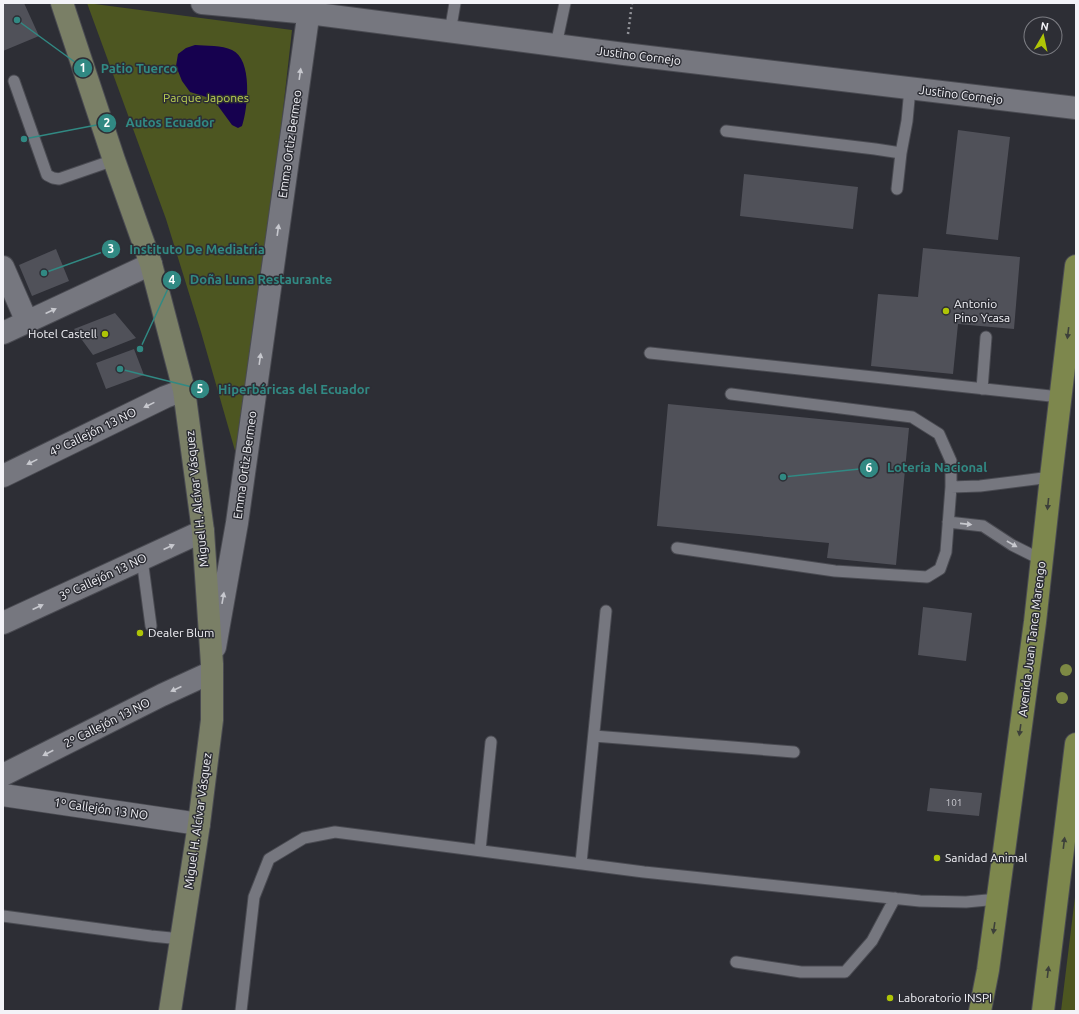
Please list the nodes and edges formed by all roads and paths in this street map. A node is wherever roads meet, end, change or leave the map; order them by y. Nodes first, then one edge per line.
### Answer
1 (62, 3) edge
2 (202, 3) edge
3 (455, 3) edge
4 (565, 3) edge
5 (632, 3) edge
6 (309, 8) edge
7 (450, 32) junction
8 (556, 45) junction
9 (624, 54) junction
10 (14, 81) dead end
11 (910, 88) junction
12 (1076, 108) edge
13 (726, 131) dead end
14 (900, 153) junction
15 (114, 160) junction
16 (897, 189) dead end
17 (152, 264) junction
18 (1076, 266) edge
19 (3, 267) edge
20 (27, 322) junction
21 (3, 333) edge
22 (986, 337) dead end
23 (650, 353) dead end
24 (982, 389) junction
25 (184, 390) junction
26 (731, 394) dead end
27 (1060, 397) junction
28 (3, 476) edge
29 (1051, 477) junction
30 (951, 487) junction
31 (948, 522) junction
32 (203, 531) junction
33 (677, 548) dead end
34 (142, 559) junction
35 (1042, 560) junction
36 (606, 611) dead end
37 (3, 623) edge
38 (151, 626) dead end
39 (212, 668) junction
40 (594, 736) junction
41 (490, 742) dead end
42 (1076, 744) edge
43 (794, 752) dead end
44 (3, 775) edge
45 (3, 795) edge
46 (199, 824) junction
47 (480, 850) junction
48 (581, 863) junction
49 (895, 898) junction
50 (998, 899) junction
51 (3, 916) edge
52 (181, 939) junction
53 (736, 962) dead end
54 (988, 970) junction
55 (170, 1011) edge
56 (241, 1011) edge
57 (980, 1011) edge
58 (990, 1011) edge
59 (1043, 1011) edge

1 - 15 street, Miguel H. Alcívar Vásquez
2 - 6 street, Justino Cornejo
3 - 7 lane
4 - 8 lane
5 - 9 path
6 - 7 street, Justino Cornejo
39 -> 6 street, Emma Ortiz Bermeo
7 - 8 street, Justino Cornejo
8 - 9 street, Justino Cornejo
9 - 11 street, Justino Cornejo
10 - 15 lane
11 - 12 street, Justino Cornejo
11 - 14 lane
13 - 14 lane
14 - 16 lane
15 - 17 street, Miguel H. Alcívar Vásquez
20 -> 17 street
17 - 25 street, Miguel H. Alcívar Vásquez
18 -> 27 main road, Avenida Juan Tanca Marengo
19 - 20 street
20 - 21 street
22 - 24 lane
23 - 24 lane
24 - 27 lane
25 -> 28 street, 4º Callejón 13 NO
25 - 32 street, Miguel H. Alcívar Vásquez
26 - 30 lane
27 - 29 main road, Avenida Juan Tanca Marengo
29 - 30 lane
29 -> 35 main road, Avenida Juan Tanca Marengo
30 - 31 lane
31 - 33 lane
31 -> 35 lane
34 -> 32 street, 3º Callejón 13 NO
32 - 39 street, Miguel H. Alcívar Vásquez
37 -> 34 street, 3º Callejón 13 NO
34 - 38 lane
35 -> 50 main road, Avenida Juan Tanca Marengo
36 - 40 lane
39 -> 44 street, 2º Callejón 13 NO
39 - 46 street, Miguel H. Alcívar Vásquez
40 - 43 lane
40 - 48 lane
41 - 47 lane
59 -> 42 main road
45 - 46 street, 1º Callejón 13 NO
46 - 52 street, Miguel H. Alcívar Vásquez
47 - 48 lane
47 - 56 lane
48 - 49 lane
49 - 50 lane
49 - 53 lane
50 -> 54 main road, Avenida Juan Tanca Marengo
51 - 52 lane
52 - 55 street, Miguel H. Alcívar Vásquez
54 - 57 main road, Avenida Juan Tanca Marengo
54 - 58 main road

